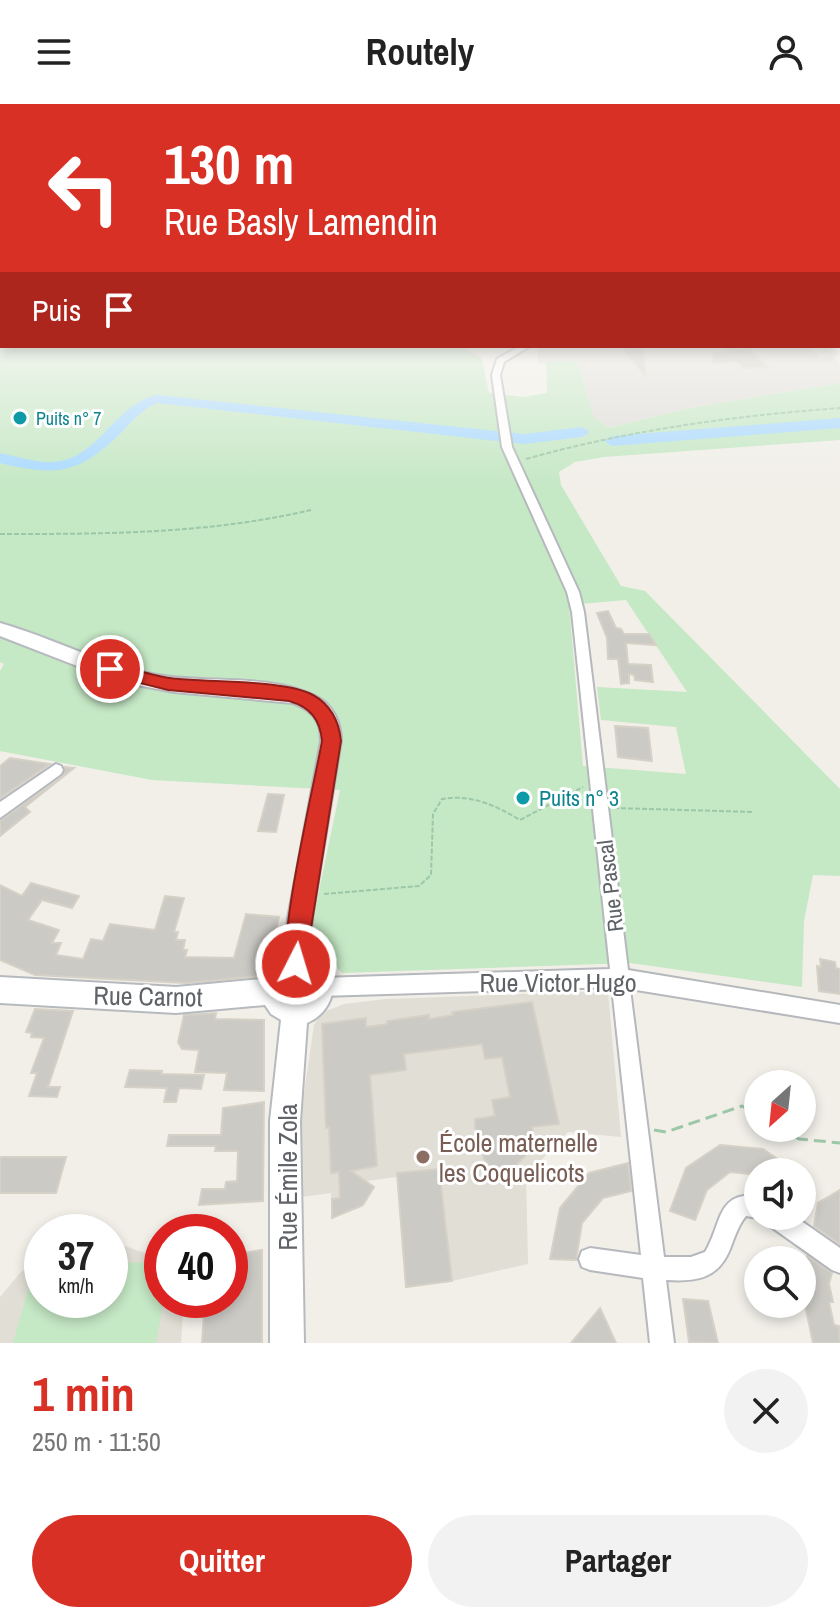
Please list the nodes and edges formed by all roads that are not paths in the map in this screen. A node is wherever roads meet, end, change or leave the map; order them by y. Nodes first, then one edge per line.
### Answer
1 (496, 371) edge
2 (0, 629) edge
3 (56, 770) dead end
4 (0, 811) edge
5 (296, 964) junction
6 (620, 978) junction
7 (8, 987) edge
8 (321, 987) junction
9 (284, 1001) junction
10 (840, 1014) edge
11 (744, 1205) edge
12 (795, 1230) edge
13 (590, 1259) dead end
14 (840, 1262) edge
15 (653, 1266) junction
16 (287, 1343) edge
17 (662, 1343) edge

1 - 6 street, Rue Pascal
2 - 5 street
3 - 4 street
5 - 8 street
5 - 9 street
6 - 8 street, Rue Victor Hugo
6 - 10 street, Rue Victor Hugo
6 - 15 street, Rue Pascal
7 - 9 street, Rue Carnot
8 - 9 street
9 - 16 street, Rue Émile Zola
11 - 15 street
12 - 14 street
13 - 15 street
15 - 17 street, Rue Pascal

